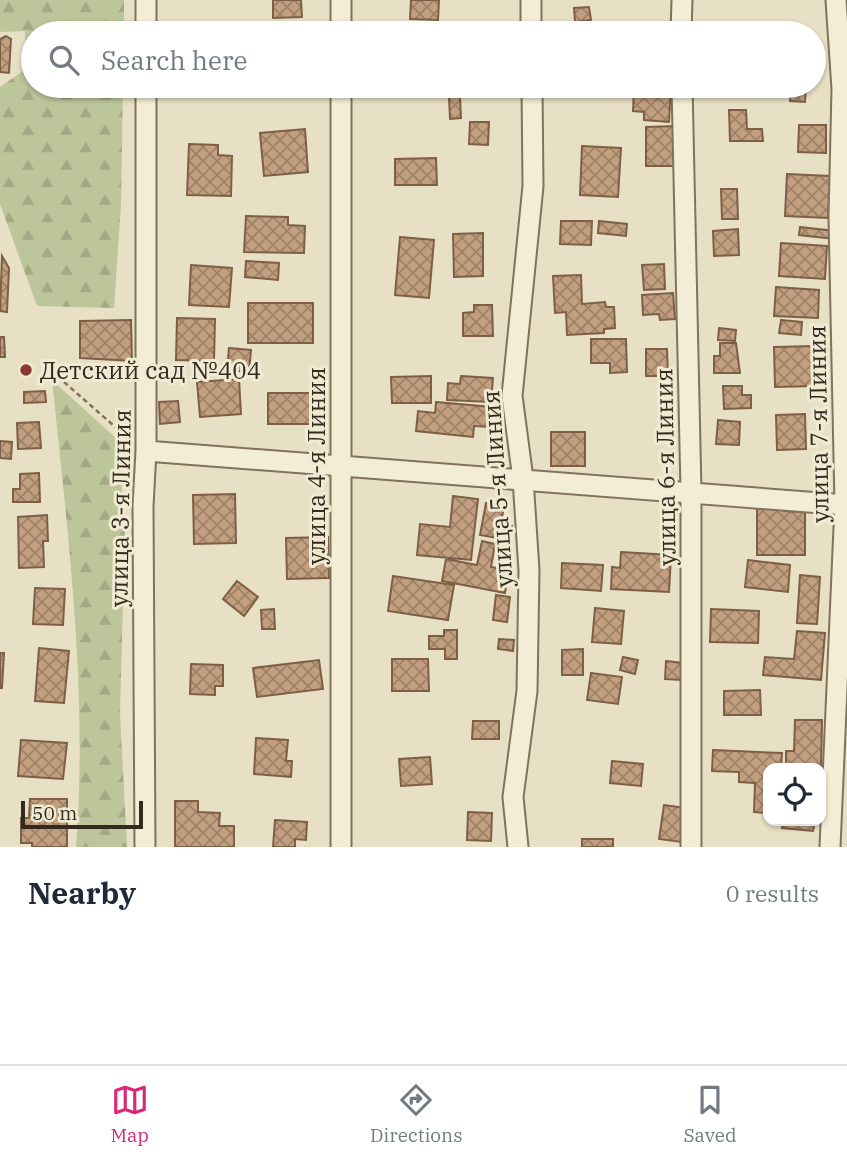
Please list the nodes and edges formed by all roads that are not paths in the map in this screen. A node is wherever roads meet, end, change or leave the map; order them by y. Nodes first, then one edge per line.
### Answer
1 (146, 0) edge
2 (341, 0) edge
3 (531, 0) edge
4 (681, 0) edge
5 (835, 0) edge
6 (146, 21) edge
7 (341, 21) edge
8 (531, 21) edge
9 (681, 21) edge
10 (146, 98) edge
11 (341, 98) edge
12 (532, 98) edge
13 (682, 98) edge
14 (146, 451) junction
15 (340, 466) junction
16 (523, 479) junction
17 (691, 491) junction
18 (846, 505) edge
19 (145, 847) edge
20 (341, 847) edge
21 (517, 847) edge
22 (691, 847) edge
23 (830, 847) edge

1 - 6 street
2 - 7 street
3 - 8 street
4 - 9 street
5 - 18 street, улица 7-я Линия
10 - 14 street, улица 3-я Линия
11 - 15 street, улица 4-я Линия
12 - 16 street, улица 5-я Линия
13 - 17 street, улица 6-я Линия
14 - 15 street
14 - 19 street, улица 3-я Линия
15 - 16 street
15 - 20 street, улица 4-я Линия
16 - 17 street
16 - 21 street, улица 5-я Линия
17 - 18 street
17 - 22 street, улица 6-я Линия
18 - 23 street, улица 7-я Линия

